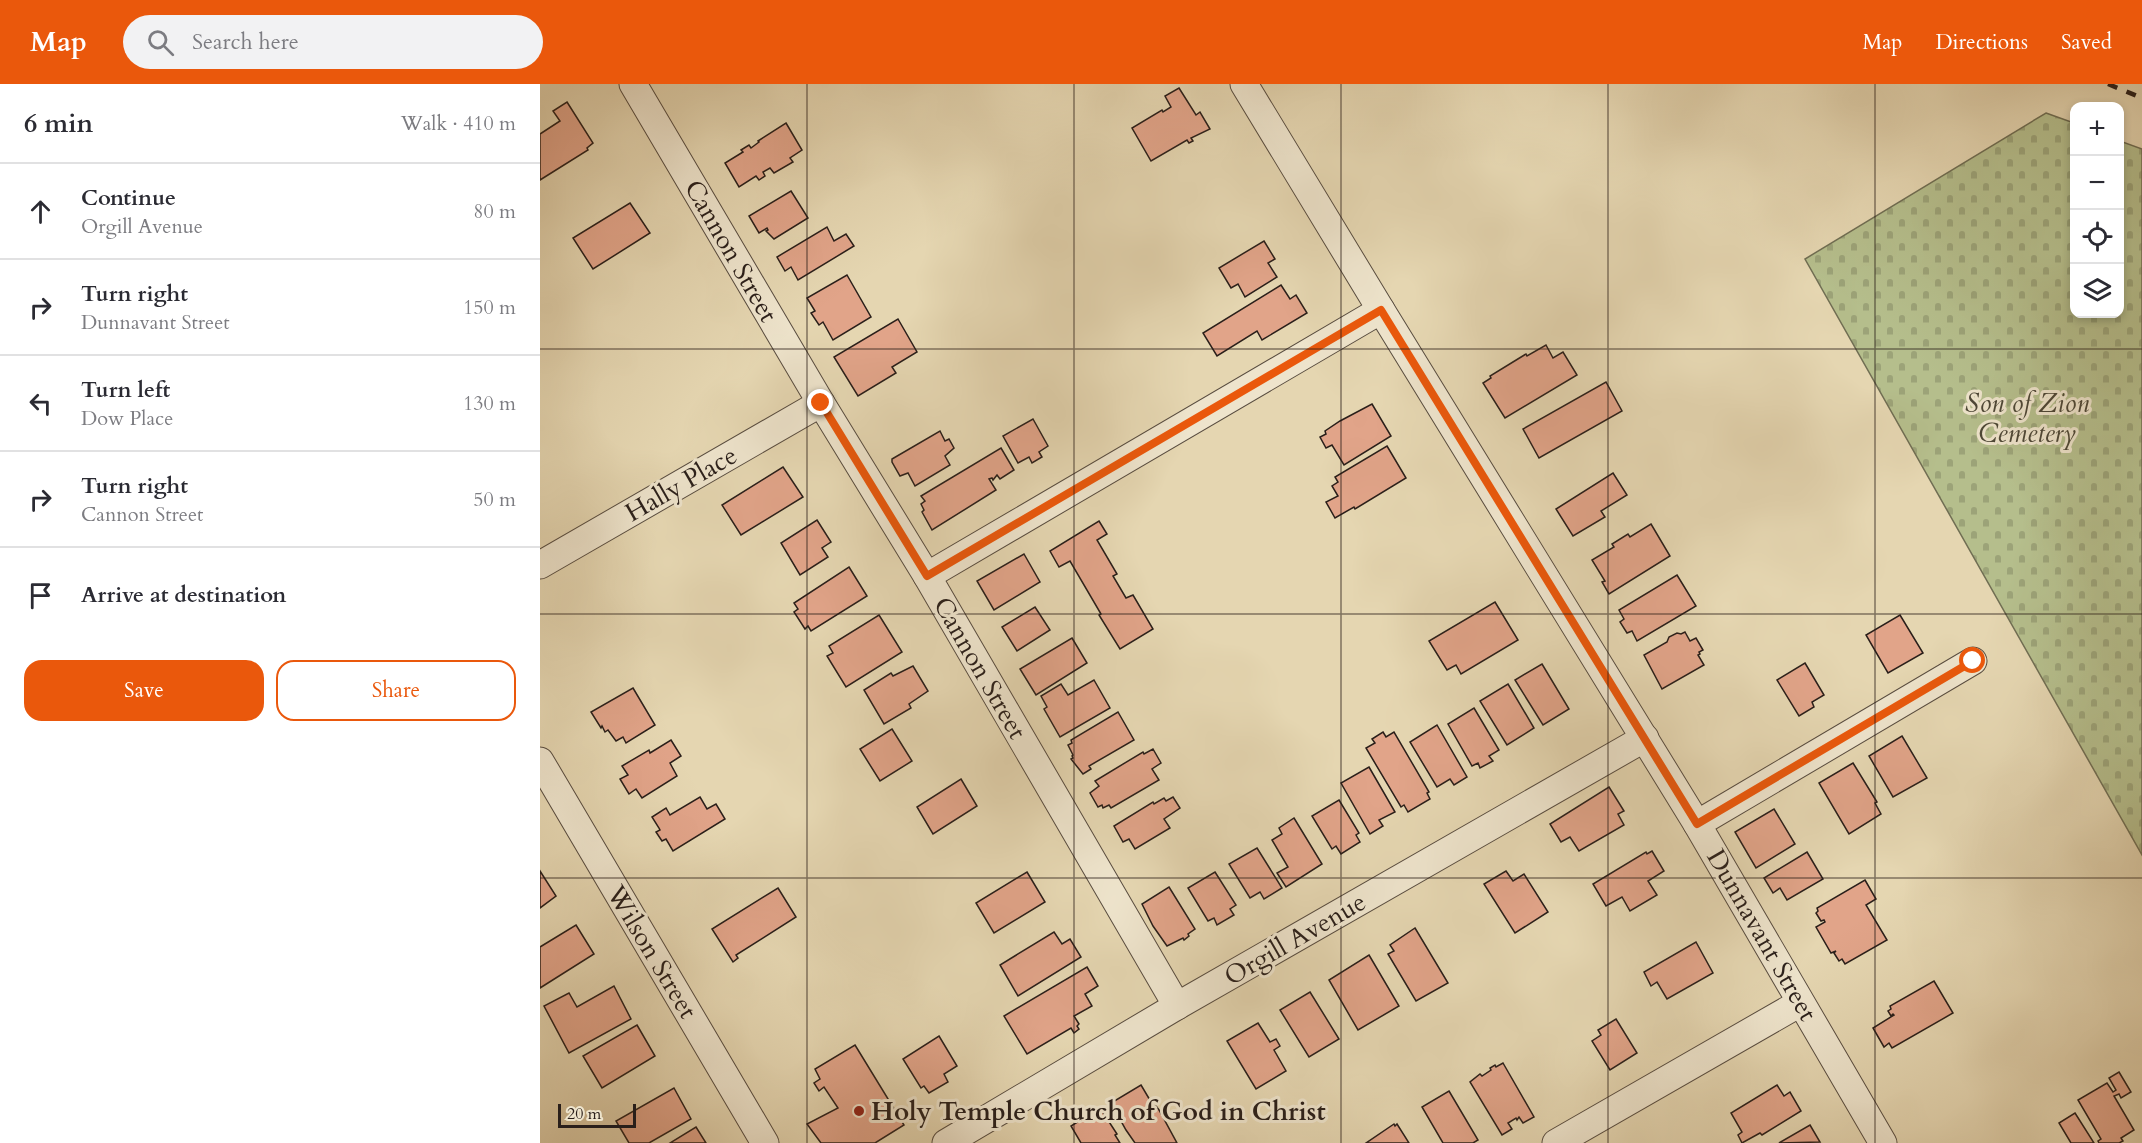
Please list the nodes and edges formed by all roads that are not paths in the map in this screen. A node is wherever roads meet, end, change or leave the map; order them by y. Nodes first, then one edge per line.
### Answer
1 (633, 84) edge
2 (1244, 84) edge
3 (1381, 310) junction
4 (821, 403) junction
5 (540, 565) edge
6 (927, 576) junction
7 (1973, 661) dead end
8 (1645, 738) junction
9 (540, 761) edge
10 (1697, 824) junction
11 (1800, 1003) junction
12 (1177, 1006) junction
13 (765, 1143) edge
14 (946, 1143) edge
15 (1556, 1143) edge
16 (1883, 1143) edge

1 - 4 street, Cannon Street
2 - 3 street, Dunnavant Street
3 - 6 street
3 - 8 street, Dunnavant Street
4 - 5 street, Hally Place
4 - 6 street, Cannon Street
6 - 12 street, Cannon Street
7 - 10 street
8 - 10 street, Dunnavant Street
8 - 12 street, Orgill Avenue
9 - 13 street, Wilson Street
10 - 11 street, Dunnavant Street
11 - 15 street
11 - 16 street, Dunnavant Street
12 - 14 street, Orgill Avenue

